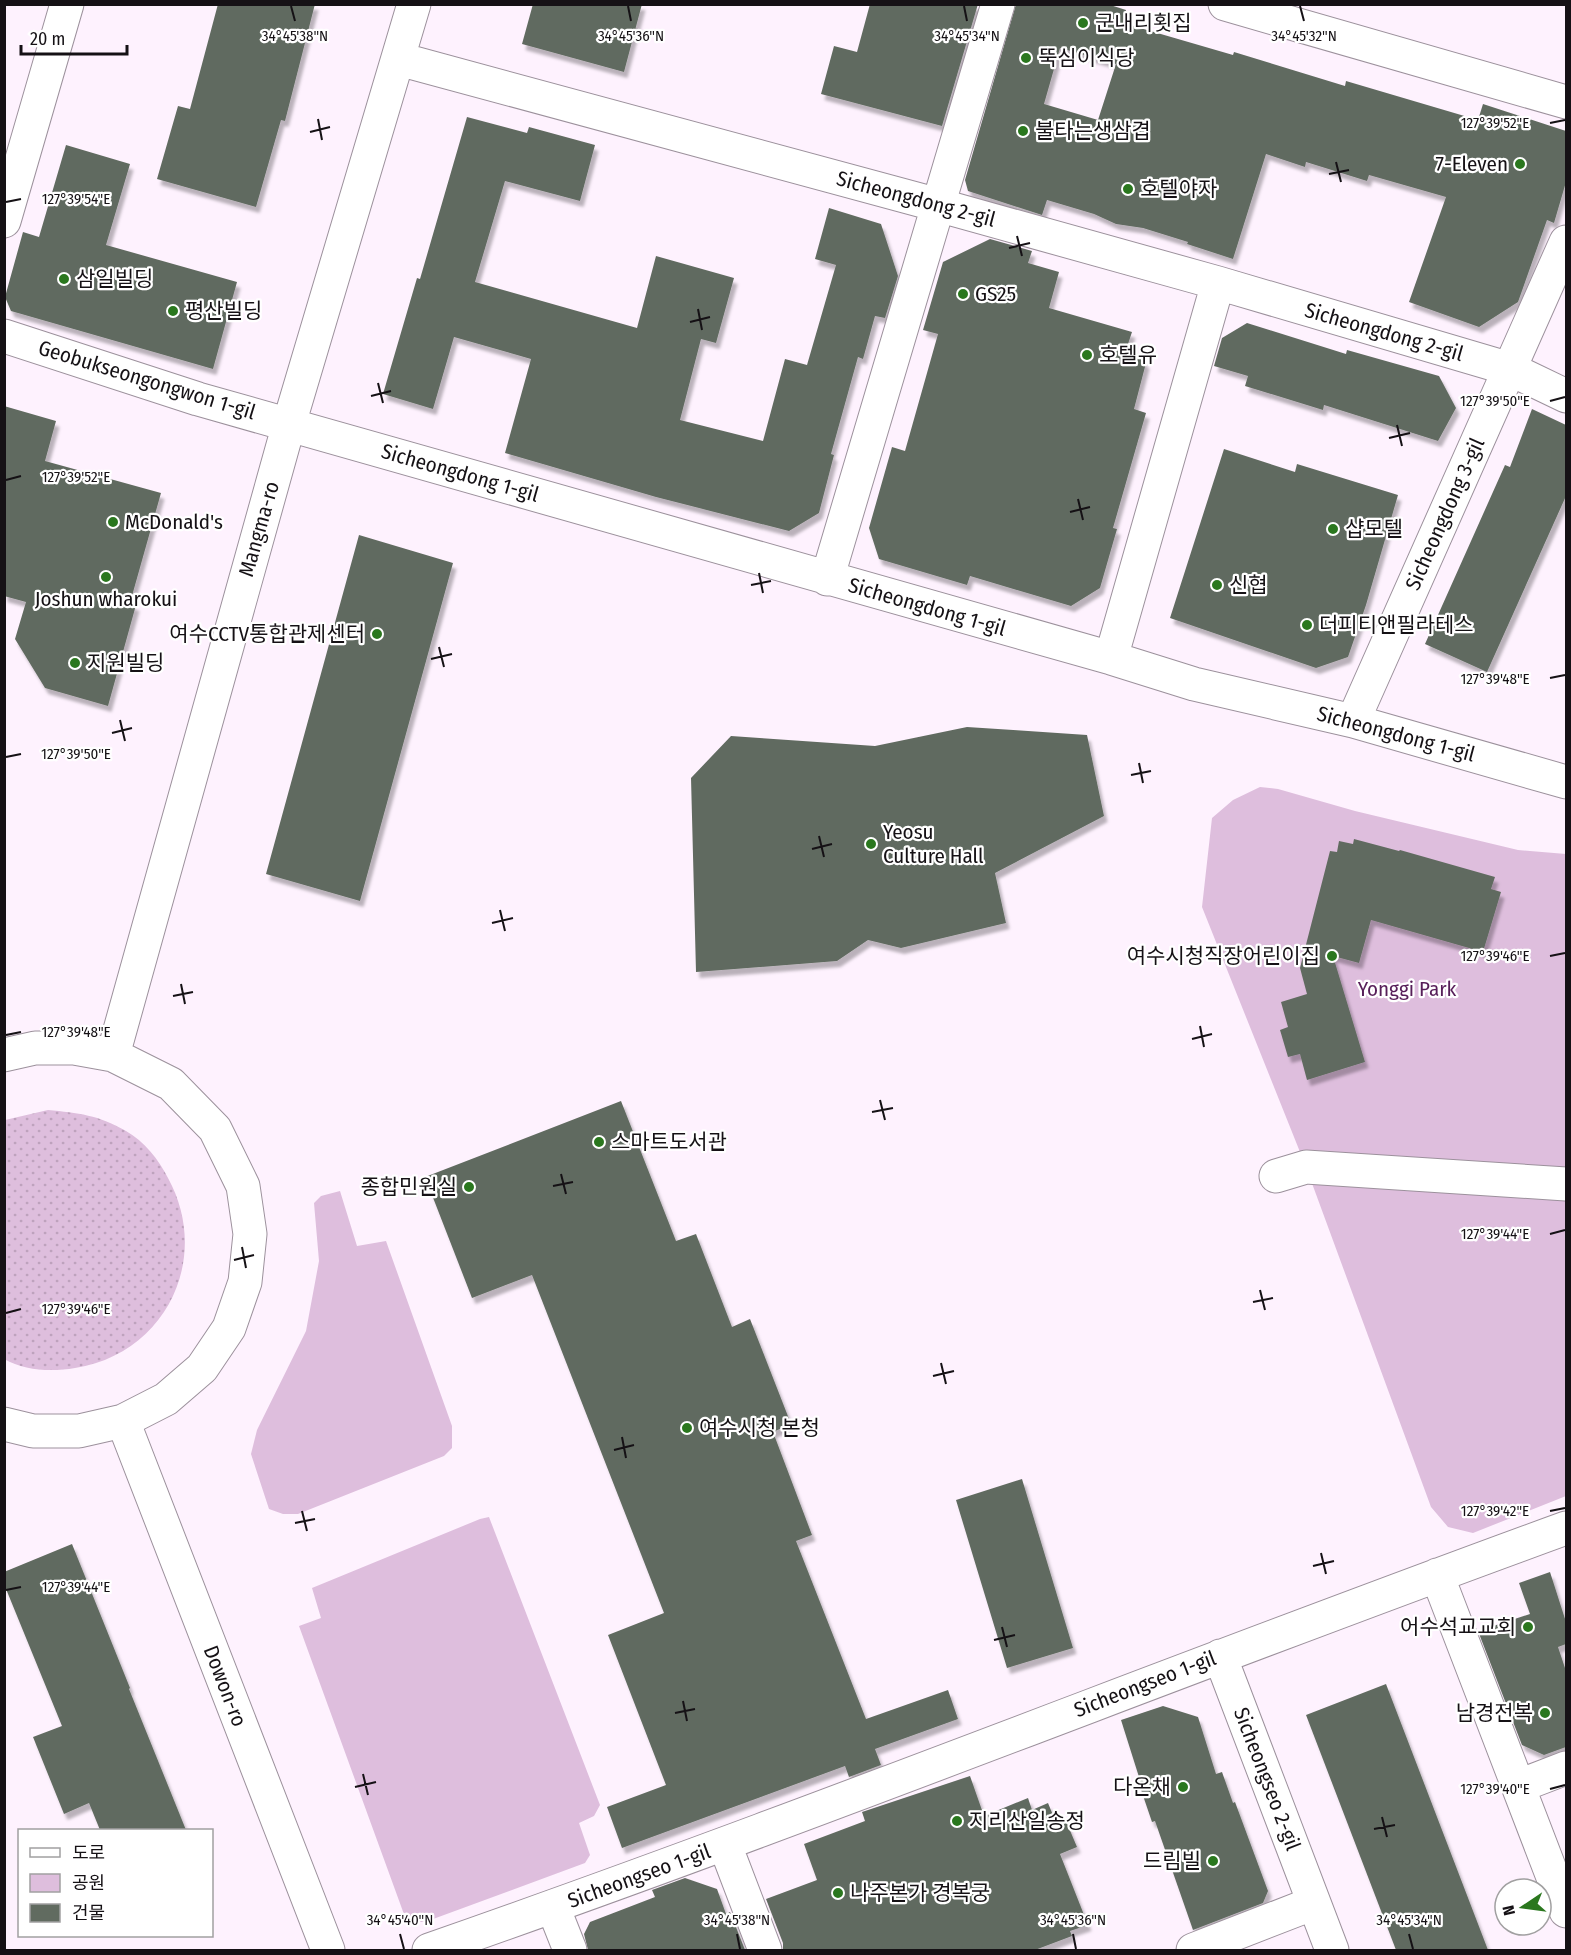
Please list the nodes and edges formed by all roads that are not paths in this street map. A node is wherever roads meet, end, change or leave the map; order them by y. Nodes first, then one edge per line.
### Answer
1 (67, 4) edge
2 (414, 4) edge
3 (998, 4) edge
4 (1225, 4) edge
5 (399, 59) junction
6 (1566, 102) edge
7 (938, 205) junction
8 (4, 221) edge
9 (1566, 242) edge
10 (1218, 283) junction
11 (4, 336) edge
12 (1510, 369) junction
13 (1566, 396) edge
14 (289, 423) junction
15 (826, 579) junction
16 (1111, 658) junction
17 (1353, 721) junction
18 (1566, 782) edge
19 (4, 1055) edge
20 (113, 1055) junction
21 (1276, 1176) dead end
22 (1566, 1184) edge
23 (123, 1421) junction
24 (4, 1424) edge
25 (1566, 1528) edge
26 (1437, 1575) junction
27 (1220, 1656) junction
28 (1566, 1768) edge
29 (1519, 1785) junction
30 (725, 1845) junction
31 (1314, 1903) junction
32 (553, 1907) junction
33 (1566, 1911) edge
34 (328, 1950) edge
35 (429, 1950) edge
36 (570, 1950) edge
37 (765, 1950) edge
38 (1193, 1950) edge
39 (1332, 1950) edge

1 - 8 street
2 - 5 street, Mangma-ro
3 - 7 street
4 - 6 street
5 - 7 street, Sicheongdong 2-gil
5 - 14 street, Mangma-ro
7 - 10 street, Sicheongdong 2-gil
7 - 15 street
9 - 12 street, Sicheongdong 3-gil
10 - 12 street, Sicheongdong 2-gil
10 - 16 street
11 - 14 street, Geobukseongongwon 1-gil
12 - 13 street, Sicheongdong 2-gil
12 - 17 street, Sicheongdong 3-gil
14 - 15 street, Sicheongdong 1-gil
14 - 20 street, Mangma-ro
15 - 16 street, Sicheongdong 1-gil
16 - 17 street, Sicheongdong 1-gil
17 - 18 street, Sicheongdong 1-gil
19 - 20 street
20 - 23 street
21 - 22 street
23 - 24 street
23 - 34 street, Dowon-ro
25 - 26 street, Sicheongseo 1-gil
26 - 27 street, Sicheongseo 1-gil
26 - 29 street
27 - 30 street, Sicheongseo 1-gil
27 - 31 street, Sicheongseo 2-gil
28 - 29 street
29 - 33 street
30 - 32 street, Sicheongseo 1-gil
30 - 37 street, Sicheongseo 1-gil
31 - 38 street
31 - 39 street, Sicheongseo 2-gil
32 - 35 street, Sicheongseo 1-gil
32 - 36 street, Sicheongseo 1-gil

